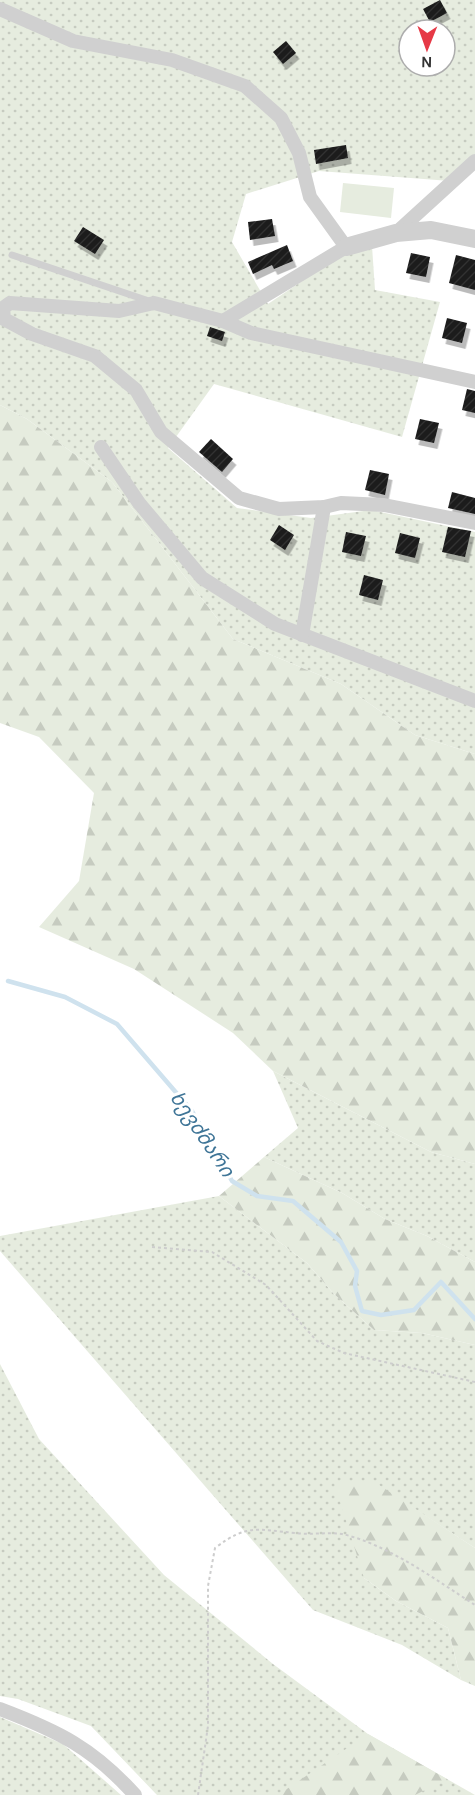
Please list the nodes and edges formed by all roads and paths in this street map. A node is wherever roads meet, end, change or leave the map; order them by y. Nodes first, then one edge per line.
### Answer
1 (0, 9) edge
2 (475, 161) edge
3 (396, 233) junction
4 (475, 239) edge
5 (346, 248) junction
6 (12, 255) dead end
7 (154, 303) junction
8 (223, 321) junction
9 (475, 382) edge
10 (101, 447) dead end
11 (324, 507) junction
12 (475, 523) edge
13 (302, 636) junction
14 (475, 701) edge
15 (152, 1247) dead end
16 (475, 1382) edge
17 (475, 1605) edge
18 (0, 1709) edge
19 (135, 1795) edge
20 (198, 1795) edge

1 - 5 street
2 - 3 street
3 - 4 street
3 - 5 street
5 - 8 street
6 - 7 lane
7 - 8 street
7 - 11 street
8 - 9 street
10 - 13 street
11 - 12 street
11 - 13 street
13 - 14 street
15 - 16 path
17 - 20 path
18 - 19 street

